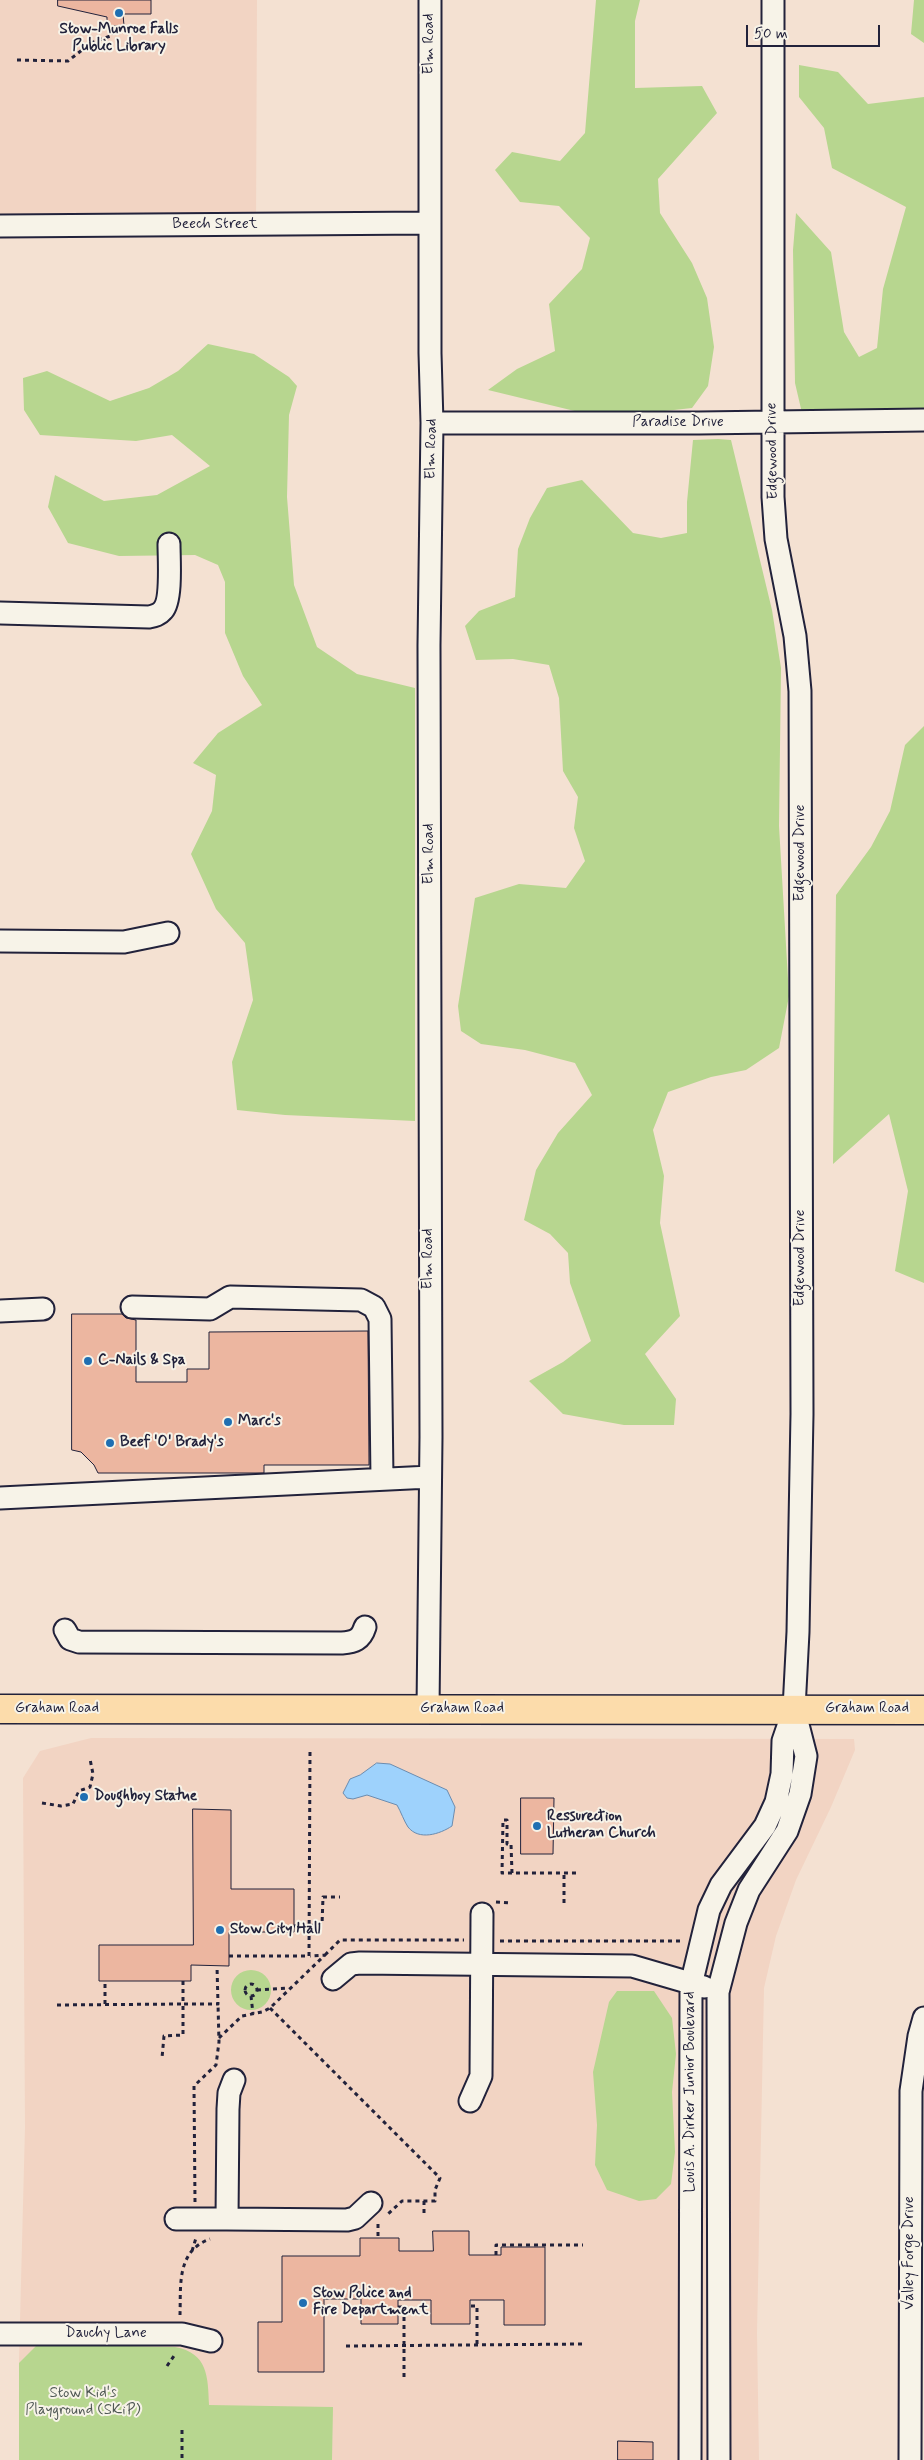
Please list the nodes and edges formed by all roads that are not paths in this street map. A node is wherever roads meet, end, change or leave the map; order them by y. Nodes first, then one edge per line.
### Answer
1 (430, 0) edge
2 (773, 0) edge
3 (430, 223) junction
4 (0, 226) edge
5 (924, 420) edge
6 (772, 422) junction
7 (432, 423) junction
8 (169, 544) dead end
9 (0, 613) edge
10 (168, 933) dead end
11 (0, 941) edge
12 (132, 1307) dead end
13 (43, 1309) dead end
14 (0, 1311) edge
15 (430, 1477) junction
16 (382, 1479) junction
17 (0, 1498) edge
18 (365, 1627) dead end
19 (65, 1630) dead end
20 (0, 1709) edge
21 (428, 1709) junction
22 (794, 1709) junction
23 (924, 1710) edge
24 (488, 1908) road end
25 (482, 1964) junction
26 (332, 1979) dead end
27 (691, 1985) junction
28 (718, 1990) junction
29 (924, 2018) edge
30 (234, 2080) dead end
31 (470, 2101) dead end
32 (918, 2149) edge
33 (371, 2203) dead end
34 (186, 2219) road end
35 (227, 2219) junction
36 (0, 2334) edge
37 (211, 2341) dead end
38 (690, 2460) edge
39 (719, 2460) edge
40 (910, 2460) edge

1 - 3 street, Elm Road
2 - 6 street, Edgewood Drive
3 - 4 street, Beech Street
3 - 7 street, Elm Road
5 - 6 street, Paradise Drive
6 - 7 street, Paradise Drive
6 - 22 street, Edgewood Drive
7 - 15 street, Elm Road
8 - 9 street
10 - 11 street
12 - 16 street
13 - 14 street
15 - 16 street
15 - 21 street, Elm Road
16 - 17 street
18 - 19 street
20 - 21 main road, Graham Road
21 - 22 main road, Graham Road
22 - 23 main road, Graham Road
22 - 27 street, Louis A. Dirker Junior Boulevard
22 - 28 street, Louis A. Dirker Junior Boulevard
24 - 25 street
25 - 26 street
25 - 27 street
25 - 31 street
27 - 28 street
27 - 38 street, Louis A. Dirker Junior Boulevard
28 - 39 street, Louis A. Dirker Junior Boulevard
29 - 32 street, Valley Forge Drive
30 - 35 street
32 - 40 street, Valley Forge Drive
33 - 35 street
34 - 35 street
36 - 37 street, Dauchy Lane

